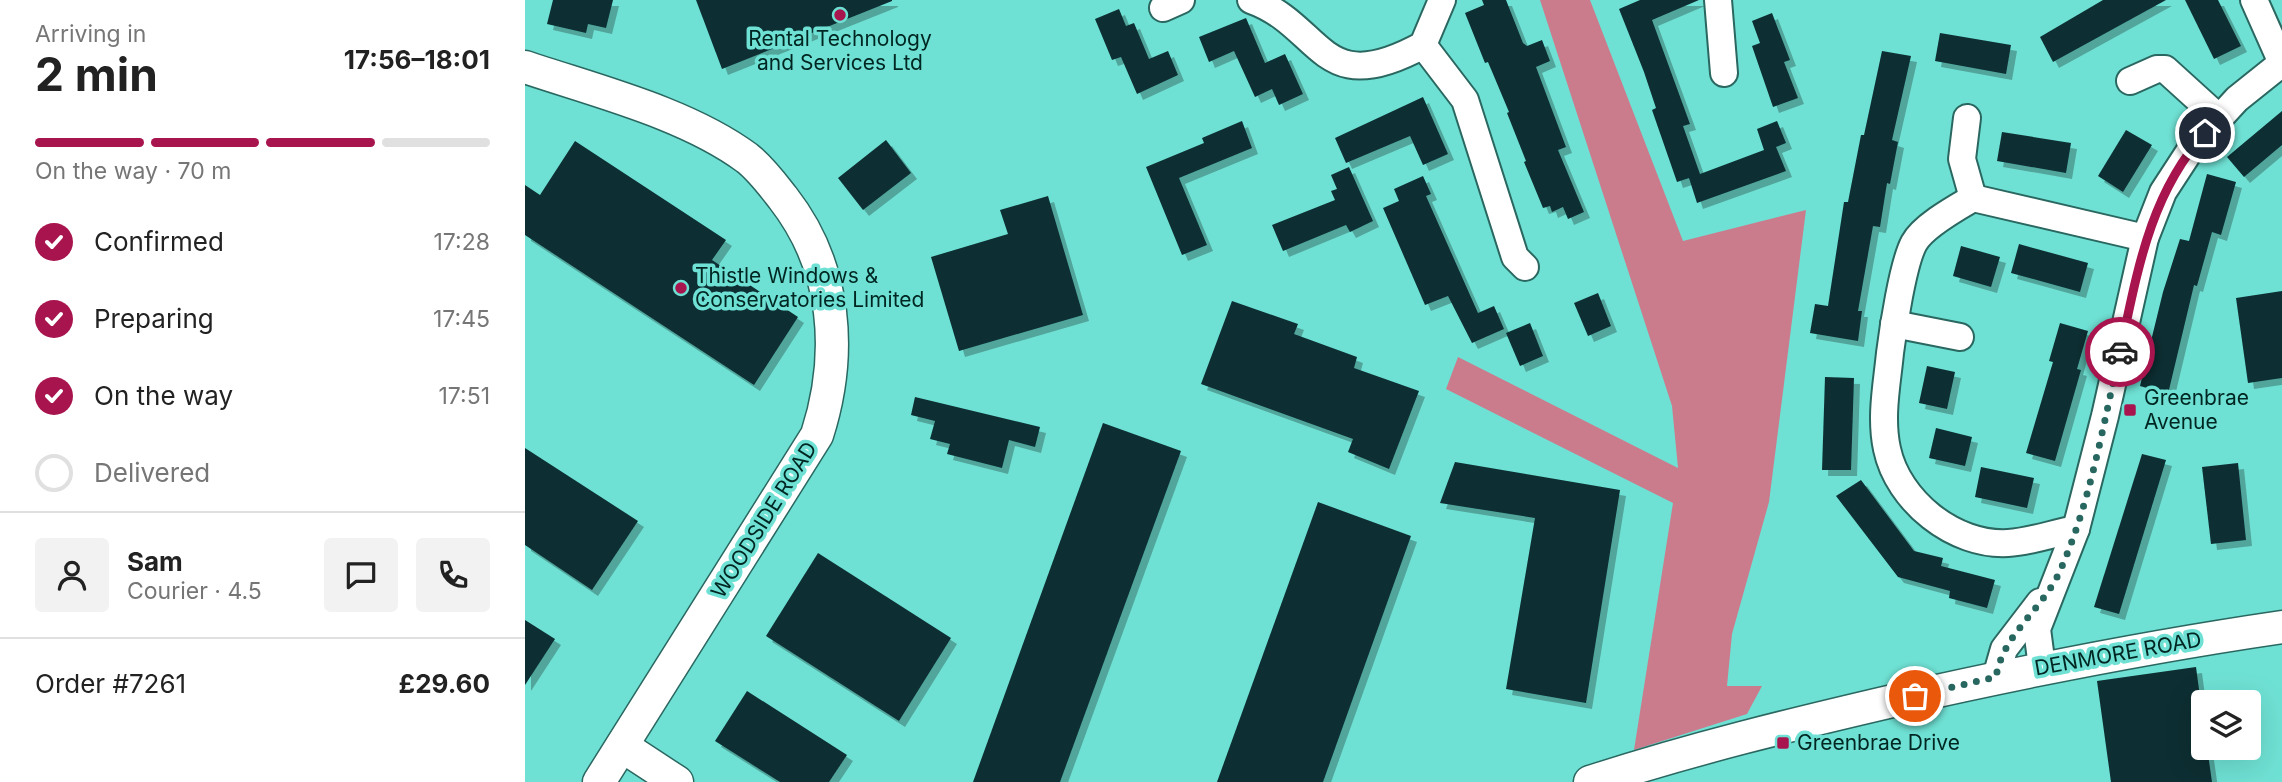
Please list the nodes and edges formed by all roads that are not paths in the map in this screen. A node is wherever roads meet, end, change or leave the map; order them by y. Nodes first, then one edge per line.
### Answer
1 (1251, 0) edge
2 (1442, 0) edge
3 (1718, 0) edge
4 (2254, 0) edge
5 (1423, 45) junction
6 (2282, 63) edge
7 (525, 67) edge
8 (1724, 73) dead end
9 (2130, 81) dead end
10 (1967, 118) dead end
11 (2218, 118) junction
12 (1973, 198) junction
13 (2145, 238) junction
14 (1525, 267) dead end
15 (1894, 324) junction
16 (1960, 337) dead end
17 (2076, 528) junction
18 (2051, 588) junction
19 (2282, 627) edge
20 (2042, 667) junction
21 (1996, 677) junction
22 (622, 746) junction
23 (599, 782) edge
24 (677, 782) edge
25 (1590, 782) edge

1 - 5 street
2 - 5 street
3 - 8 street
4 - 6 street
5 - 14 street
6 - 11 street
7 - 22 street, WOODSIDE ROAD
9 - 11 street
10 - 12 street
11 - 13 street
12 - 13 street
12 - 15 street
13 - 17 street
15 - 16 street
15 - 17 street
17 - 18 street
18 - 20 street
18 - 21 street
19 - 20 street, DENMORE ROAD
20 - 21 street, DENMORE ROAD
21 - 25 street, DENMORE ROAD
22 - 23 street, WOODSIDE ROAD
22 - 24 street

